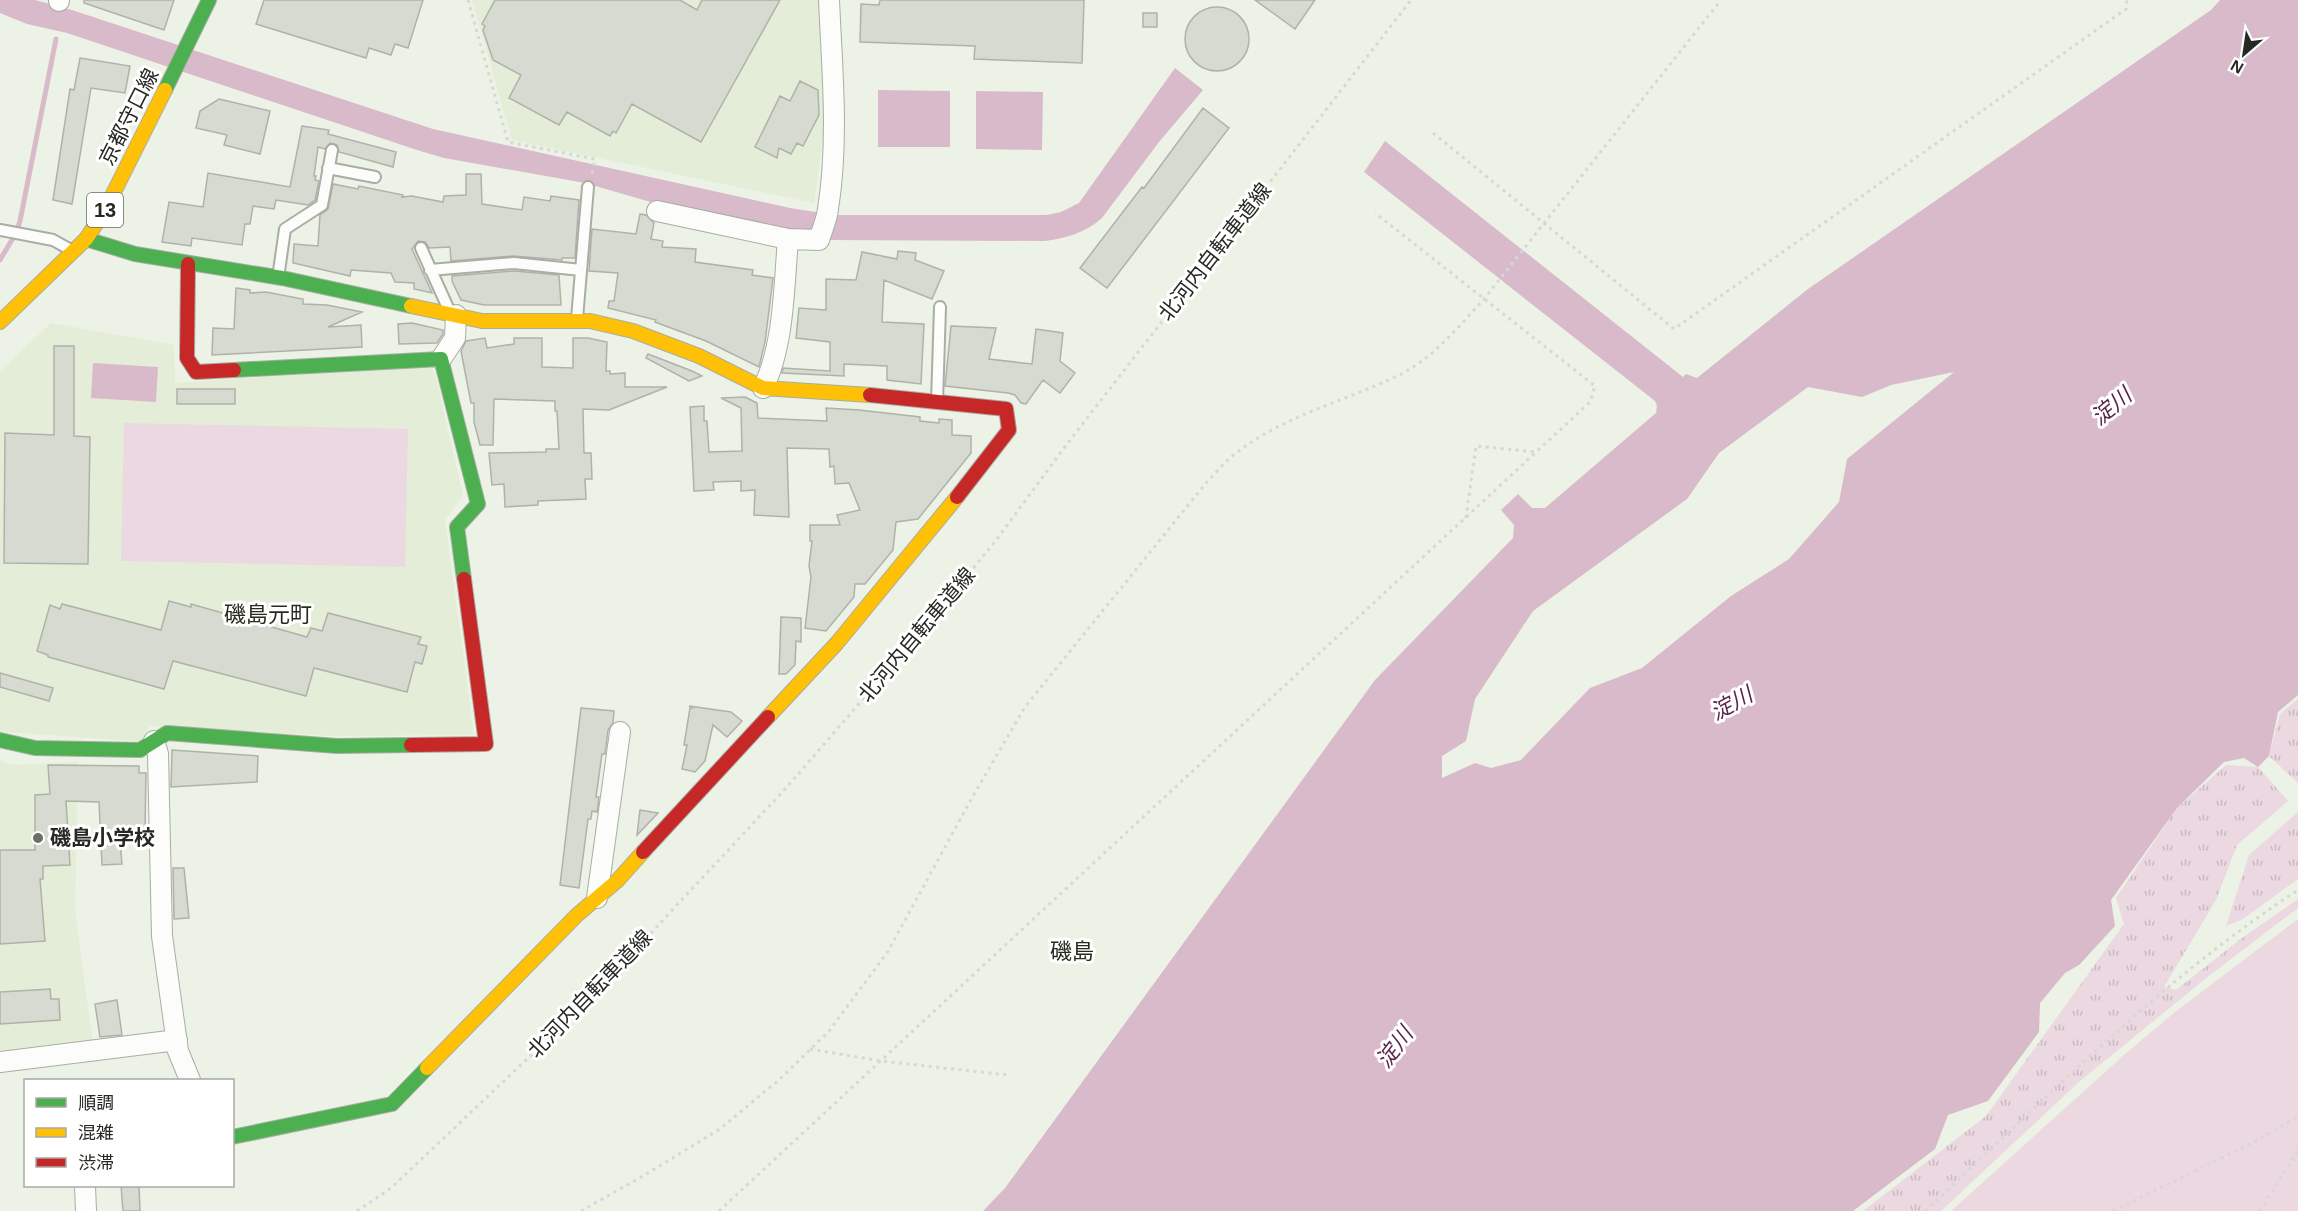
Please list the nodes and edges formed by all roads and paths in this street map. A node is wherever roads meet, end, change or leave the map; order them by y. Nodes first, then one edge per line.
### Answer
1 (209, 0) edge
2 (468, 0) edge
3 (829, 0) edge
4 (1411, 0) edge
5 (1721, 0) edge
6 (2127, 0) edge
7 (1433, 133) dead end
8 (332, 150) dead end
9 (595, 159) dead end
10 (328, 168) junction
11 (375, 177) dead end
12 (588, 188) dead end
13 (657, 211) dead end
14 (1375, 213) dead end
15 (1544, 223) junction
16 (0, 230) edge
17 (86, 239) junction
18 (788, 239) junction
19 (420, 248) dead end
20 (74, 252) junction
21 (188, 264) junction
22 (430, 270) junction
23 (581, 270) junction
24 (278, 278) junction
25 (1484, 299) junction
26 (940, 307) dead end
27 (453, 314) junction
28 (576, 321) junction
29 (0, 322) edge
30 (441, 359) junction
31 (763, 388) junction
32 (937, 403) junction
33 (1536, 452) junction
34 (1466, 518) junction
35 (620, 732) dead end
36 (0, 740) edge
37 (154, 741) junction
38 (2298, 890) edge
39 (597, 898) junction
40 (177, 1040) junction
41 (810, 1049) junction
42 (881, 1061) junction
43 (0, 1062) edge
44 (1008, 1075) dead end
45 (190, 1079) edge
46 (2298, 1117) edge
47 (234, 1137) edge
48 (2298, 1150) edge
49 (85, 1187) edge
50 (86, 1211) edge
51 (357, 1211) edge
52 (581, 1211) edge
53 (719, 1211) edge
54 (1925, 1211) edge
55 (2113, 1211) edge
56 (2260, 1211) edge

1 - 17 street, 京都守口線 / 13
2 - 9 path
3 - 18 street
4 - 51 path, 北河内自転車道線
5 - 15 path
6 - 15 path
7 - 15 path
8 - 10 lane
10 - 11 lane
10 - 24 lane
12 - 23 lane
13 - 18 street
14 - 25 path
15 - 25 path
16 - 20 lane
17 - 20 street, 京都守口線 / 13
17 - 21 street
18 - 31 street
19 - 22 lane
20 - 29 street, 京都守口線 / 13
21 - 24 street
21 - 30 street
22 - 23 lane
22 - 27 lane
23 - 28 lane
24 - 27 street
25 - 33 path
25 - 41 path
26 - 32 lane
27 - 28 street
27 - 30 street
28 - 31 street
30 - 37 street
31 - 32 street
32 - 39 street
33 - 34 path
33 - 34 path
34 - 42 path
35 - 39 street
36 - 37 street
37 - 40 street
38 - 54 path
39 - 47 street
40 - 43 street
40 - 45 street
41 - 42 path
41 - 52 path
42 - 44 path
42 - 53 path
46 - 55 path
48 - 56 path
49 - 50 street

